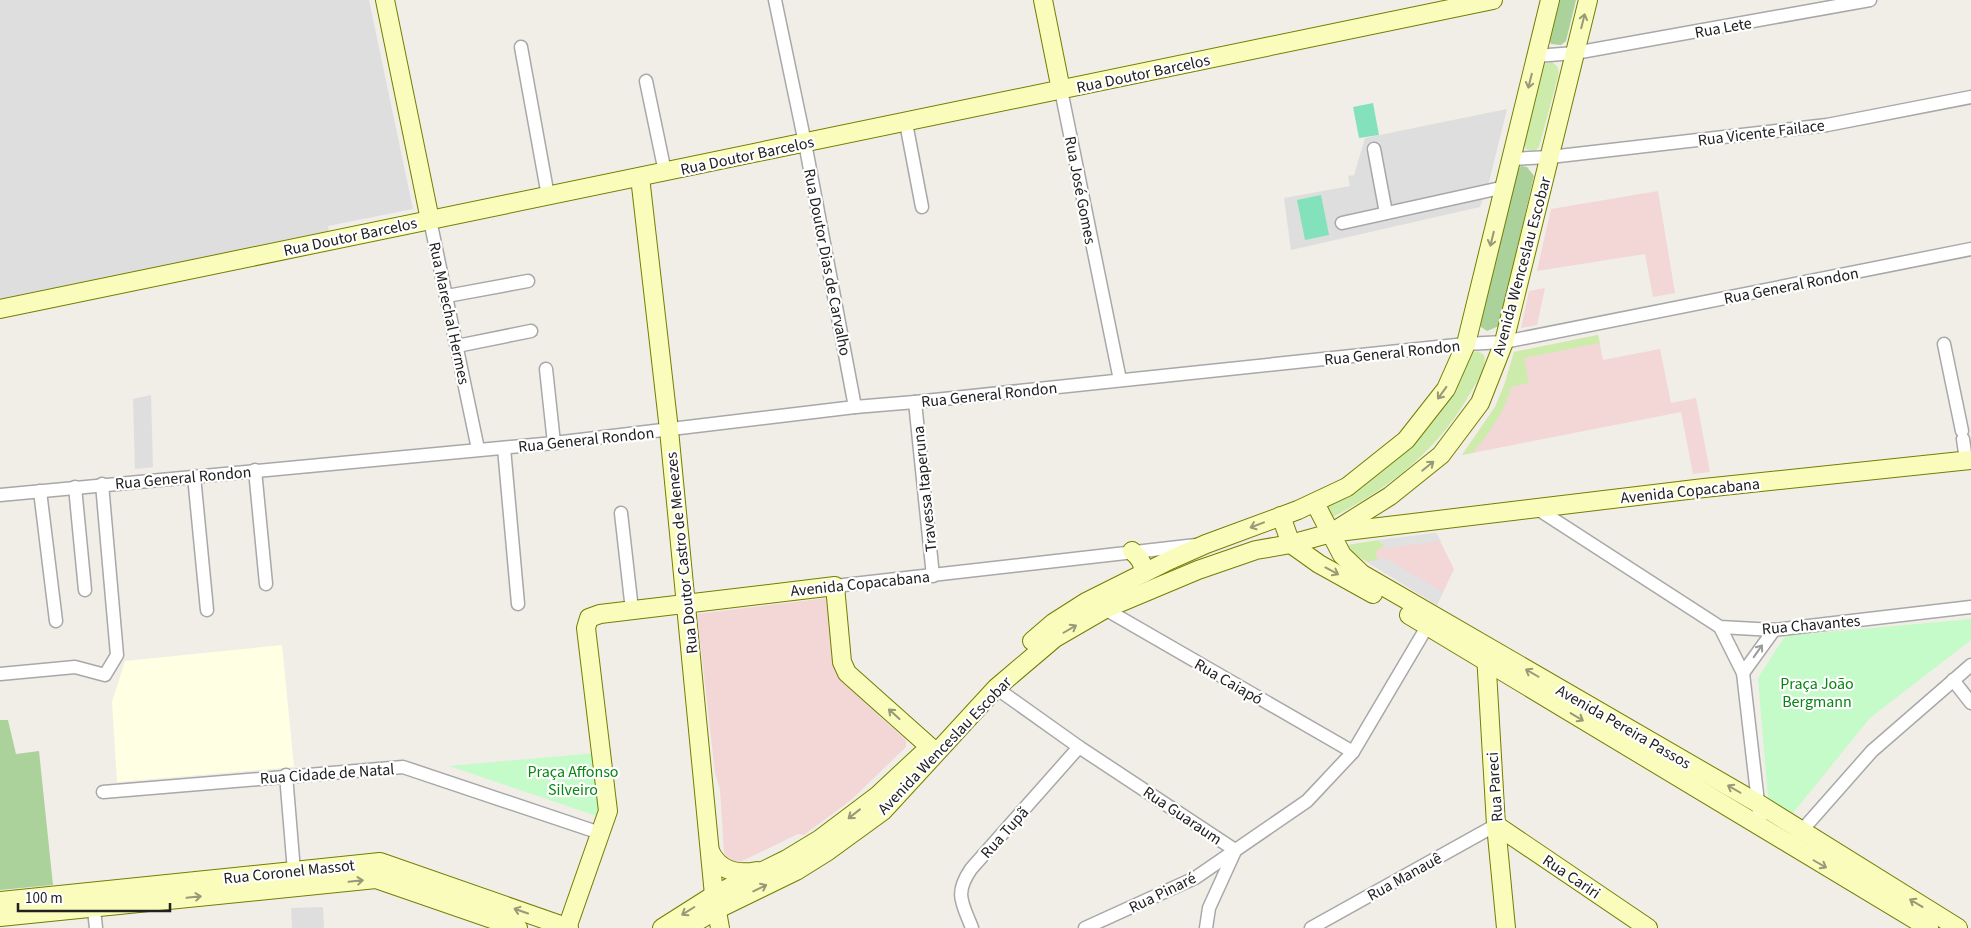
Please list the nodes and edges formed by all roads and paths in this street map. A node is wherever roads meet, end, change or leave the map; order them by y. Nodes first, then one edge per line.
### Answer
1 (385, 0) edge
2 (775, 0) edge
3 (1043, 0) edge
4 (1493, 0) edge
5 (1550, 0) edge
6 (1588, 0) edge
7 (1870, 0) edge
8 (521, 46) dead end
9 (1575, 53) junction
10 (1536, 56) junction
11 (646, 81) dead end
12 (1061, 90) junction
13 (1971, 97) edge
14 (906, 123) junction
15 (805, 143) junction
16 (1374, 149) dead end
17 (1550, 157) junction
18 (1511, 159) junction
19 (665, 172) junction
20 (640, 177) junction
21 (1504, 187) junction
22 (548, 196) junction
23 (922, 207) dead end
24 (1386, 213) junction
25 (430, 220) junction
26 (1342, 223) dead end
27 (1971, 249) edge
28 (528, 281) dead end
29 (447, 296) junction
30 (0, 309) edge
31 (531, 331) dead end
32 (1504, 342) junction
33 (1466, 344) junction
34 (1944, 344) dead end
35 (457, 346) junction
36 (546, 369) dead end
37 (1120, 380) junction
38 (915, 402) junction
39 (855, 407) junction
40 (669, 430) junction
41 (554, 443) junction
42 (504, 448) junction
43 (478, 450) junction
44 (1968, 460) edge
45 (255, 470) junction
46 (194, 476) junction
47 (102, 484) junction
48 (75, 487) junction
49 (40, 490) junction
50 (0, 495) edge
51 (1390, 496) junction
52 (1314, 502) junction
53 (1536, 508) junction
54 (621, 513) dead end
55 (1281, 516) junction
56 (1408, 523) junction
57 (1330, 533) junction
58 (1206, 544) junction
59 (1291, 544) junction
60 (1132, 551) junction
61 (1170, 560) junction
62 (1198, 570) junction
63 (1144, 573) junction
64 (932, 576) junction
65 (1359, 579) junction
66 (266, 584) dead end
67 (835, 586) junction
68 (85, 590) dead end
69 (685, 603) junction
70 (518, 604) dead end
71 (1971, 607) edge
72 (1104, 609) junction
73 (207, 610) dead end
74 (632, 610) junction
75 (56, 621) dead end
76 (1430, 621) junction
77 (1720, 627) junction
78 (1774, 630) junction
79 (1486, 654) junction
80 (1971, 665) edge
81 (1743, 673) junction
82 (0, 674) edge
83 (1953, 680) junction
84 (996, 688) junction
85 (1971, 703) edge
86 (1630, 739) junction
87 (1079, 746) junction
88 (930, 747) junction
89 (1353, 752) junction
90 (922, 770) junction
91 (286, 775) junction
92 (103, 792) dead end
93 (1759, 804) junction
94 (1496, 824) junction
95 (1761, 828) junction
96 (1800, 832) junction
97 (600, 834) junction
98 (1790, 846) junction
99 (1236, 850) junction
100 (710, 851) junction
101 (764, 870) junction
102 (294, 871) junction
103 (92, 900) junction
104 (0, 901) edge
105 (715, 902) junction
106 (0, 917) edge
107 (96, 928) edge
108 (518, 928) edge
109 (568, 928) edge
110 (662, 928) edge
111 (686, 928) edge
112 (720, 928) edge
113 (972, 928) edge
114 (1085, 928) edge
115 (1206, 928) edge
116 (1311, 928) edge
117 (1506, 928) edge
118 (1648, 928) edge
119 (1929, 928) edge
120 (1958, 928) edge

1 - 25 street, Rua Marechal Hermes
2 - 15 street, Rua Doutor Dias de Carvalho
3 - 12 street, Rua José Gomes
4 - 12 street, Rua Doutor Barcelos
5 - 10 street, Avenida Wenceslau Escobar
9 -> 6 street, Avenida Wenceslau Escobar
7 - 9 street, Rua Lete
8 - 22 street
9 - 10 street, Rua Lete
9 - 17 street, Avenida Wenceslau Escobar
10 -> 18 street, Avenida Wenceslau Escobar
11 - 19 street
12 - 14 street, Rua Doutor Barcelos
12 - 37 street, Rua José Gomes
13 - 17 street, Rua Vicente Failace
14 - 15 street, Rua Doutor Barcelos
14 - 23 street
15 - 19 street, Rua Doutor Barcelos
15 - 39 street, Rua Doutor Dias de Carvalho
16 - 24 street
17 - 18 street, Rua Vicente Failace
17 - 32 street, Avenida Wenceslau Escobar
18 - 21 street, Avenida Wenceslau Escobar
19 - 20 street, Rua Doutor Barcelos
20 - 22 street, Rua Doutor Barcelos
20 - 40 street, Rua Doutor Castro de Menezes
21 - 24 street
21 -> 33 street, Avenida Wenceslau Escobar
22 - 25 street, Rua Doutor Barcelos
24 - 26 street
25 - 29 street, Rua Marechal Hermes
25 - 30 street, Rua Doutor Barcelos
27 - 32 street, Rua General Rondon
28 - 29 street
29 - 35 street, Rua Marechal Hermes
31 - 35 street
32 - 33 street, Rua General Rondon
51 -> 32 street, Avenida Wenceslau Escobar
33 - 37 street, Rua General Rondon
33 -> 52 street, Avenida Wenceslau Escobar
34 - 44 street
35 - 43 street, Rua Marechal Hermes
36 - 41 street
37 - 38 street, Rua General Rondon
38 - 39 street, Rua General Rondon
38 - 64 street, Travessa Itaperuna
39 - 40 street, Rua General Rondon
40 - 41 street, Rua General Rondon
40 - 69 street, Rua Doutor Castro de Menezes
41 - 42 street, Rua General Rondon
42 - 43 street, Rua General Rondon
42 - 70 street
43 - 45 street, Rua General Rondon
44 - 53 street, Avenida Copacabana
45 - 46 street, Rua General Rondon
45 - 66 street
46 - 47 street, Rua General Rondon
46 - 73 street
47 - 48 street, Rua General Rondon
47 - 82 street
48 - 49 street, Rua General Rondon
48 - 68 street
49 - 50 street, Rua General Rondon
49 - 75 street
51 - 56 street
51 - 57 street, Avenida Wenceslau Escobar
52 - 55 street, Avenida Wenceslau Escobar
52 - 57 street, Avenida Pereira Passos
53 - 56 street, Avenida Copacabana
53 - 77 street, Rua Chavantes
54 - 74 street
55 -> 58 street, Avenida Wenceslau Escobar
55 - 59 street
56 - 57 street, Avenida Copacabana
57 - 59 street, Avenida Wenceslau Escobar
57 - 65 street, Avenida Pereira Passos
58 - 60 street, Avenida Copacabana
58 - 61 street, Avenida Wenceslau Escobar
59 - 62 street, Avenida Wenceslau Escobar
59 -> 65 street, Avenida Pereira Passos
60 - 61 street, Avenida Copacabana
60 - 63 street
60 - 64 street, Avenida Copacabana
61 - 62 street, Avenida Copacabana
61 - 63 street, Avenida Wenceslau Escobar
62 - 72 street, Avenida Wenceslau Escobar
63 - 88 street, Avenida Wenceslau Escobar
64 - 67 street, Avenida Copacabana
65 - 76 street, Avenida Pereira Passos
67 - 69 street, Avenida Copacabana
88 -> 67 street
69 - 74 street, Avenida Copacabana
69 - 100 street, Rua Doutor Castro de Menezes
71 - 78 street, Rua Chavantes
84 -> 72 street, Avenida Wenceslau Escobar
72 - 89 street, Rua Caiapó
74 - 97 street, Avenida Copacabana
76 - 79 street, Avenida Pereira Passos
76 - 89 street, Rua Guaraum
77 - 78 street, Rua Chavantes
77 - 81 street
81 -> 78 street
79 - 86 street, Avenida Pereira Passos
79 - 94 street, Rua Pareci
80 - 83 street
81 - 93 street
83 - 85 street
83 - 96 street
84 - 87 street, Rua Guaraum
84 - 90 street, Avenida Wenceslau Escobar
93 -> 86 street, Avenida Pereira Passos
86 - 95 street, Avenida Pereira Passos
87 - 99 street, Rua Guaraum
87 - 113 street, Rua Tupã
88 - 90 street
88 -> 101 street, Avenida Wenceslau Escobar
89 - 99 street, Rua Guaraum
105 -> 90 street, Avenida Wenceslau Escobar
91 - 92 street, Rua Cidade de Natal
91 - 97 street, Rua Cidade de Natal
91 - 102 street
93 - 95 street
93 - 96 street, Avenida Pereira Passos
94 - 116 street, Rua Manauê
94 - 117 street, Rua Pareci
94 - 118 street, Rua Cariri
95 - 98 street, Avenida Pereira Passos
96 - 98 street
120 -> 96 street, Avenida Pereira Passos
97 - 109 street
98 -> 119 street, Avenida Pereira Passos
99 - 114 street, Rua Pinaré
99 - 115 street
100 - 101 street
100 - 105 street, Rua Doutor Castro de Menezes
101 - 105 street, Avenida Wenceslau Escobar
102 - 103 street, Rua Coronel Massot
109 -> 102 street, Rua Coronel Massot
103 - 104 street, Rua Coronel Massot
103 - 106 street, Rua Coronel Massot
103 - 107 street
103 -> 108 street, Rua Coronel Massot
105 -> 110 street, Avenida Wenceslau Escobar
105 - 111 street, Avenida Wenceslau Escobar
105 - 112 street, Rua Doutor Castro de Menezes
111 - 112 street

